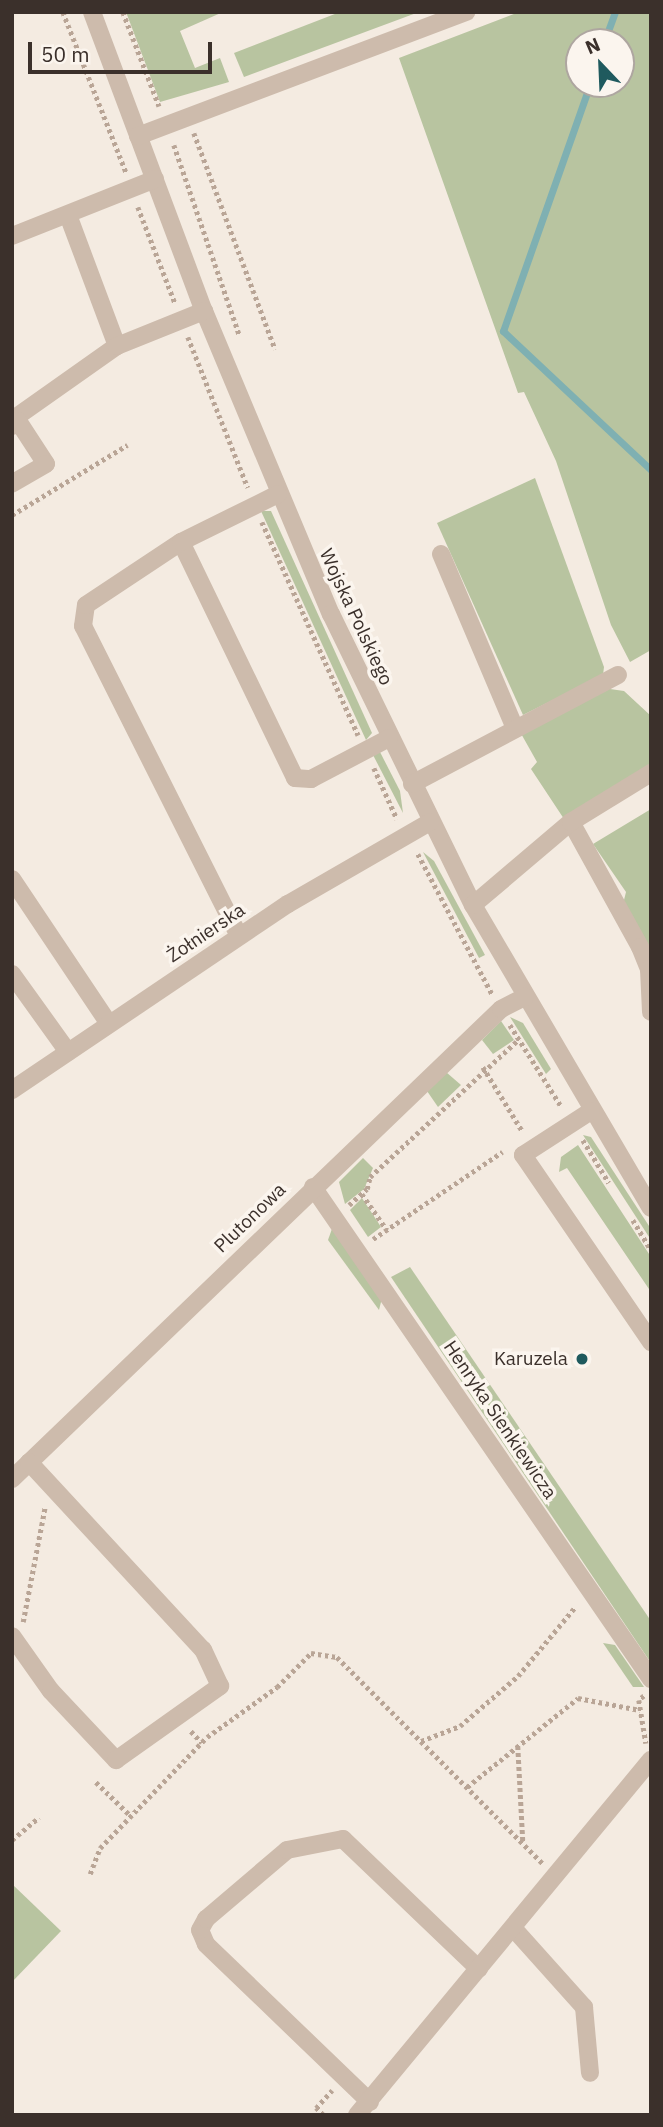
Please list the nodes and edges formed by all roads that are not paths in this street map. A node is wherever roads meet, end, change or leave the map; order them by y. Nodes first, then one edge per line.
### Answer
1 (92, 12) edge
2 (466, 12) edge
3 (138, 136) junction
4 (155, 179) junction
5 (68, 215) junction
6 (12, 236) edge
7 (204, 311) junction
8 (117, 346) junction
9 (14, 422) edge
10 (12, 484) edge
11 (278, 494) junction
12 (181, 542) junction
13 (441, 554) dead end
14 (618, 675) dead end
15 (515, 728) junction
16 (389, 738) junction
17 (651, 774) edge
18 (412, 784) junction
19 (430, 822) junction
20 (571, 822) junction
21 (12, 879) edge
22 (472, 905) junction
23 (239, 936) junction
24 (12, 974) edge
25 (525, 997) junction
26 (651, 1012) edge
27 (109, 1024) junction
28 (68, 1052) junction
29 (12, 1090) edge
30 (591, 1111) junction
31 (313, 1187) junction
32 (651, 1208) edge
33 (651, 1342) edge
34 (29, 1462) junction
35 (12, 1479) edge
36 (17, 1635) edge
37 (649, 1686) edge
38 (646, 1759) edge
39 (514, 1928) junction
40 (479, 1969) junction
41 (590, 2073) dead end
42 (364, 2108) edge

1 - 3 street, Wojska Polskiego
2 - 3 street
3 - 4 street, Wojska Polskiego
4 - 5 street
4 - 7 street, Wojska Polskiego
5 - 6 street
5 - 8 street
7 - 8 street
7 - 11 street, Wojska Polskiego
8 - 9 street
9 - 10 street
11 - 12 street
11 - 16 street, Wojska Polskiego
12 - 16 street
12 - 23 street
13 - 15 street
14 - 15 street
15 - 18 street
16 - 18 street, Wojska Polskiego
17 - 20 street
18 - 19 street, Wojska Polskiego
19 - 22 street, Wojska Polskiego
19 - 23 street, Żołnierska
20 - 22 street
20 - 26 street
21 - 27 street
22 - 25 street, Wojska Polskiego
23 - 27 street, Żołnierska
24 - 28 street
25 - 30 street, Wojska Polskiego
25 - 31 street, Plutonowa
27 - 28 street, Żołnierska
28 - 29 street, Żołnierska
30 - 32 street, Wojska Polskiego
30 - 33 street
31 - 34 street, Plutonowa
31 - 37 street, Henryka Sienkiewicza
34 - 35 street, Plutonowa
34 - 36 street
38 - 39 street
39 - 40 street
39 - 41 street
40 - 42 street
40 - 42 street

